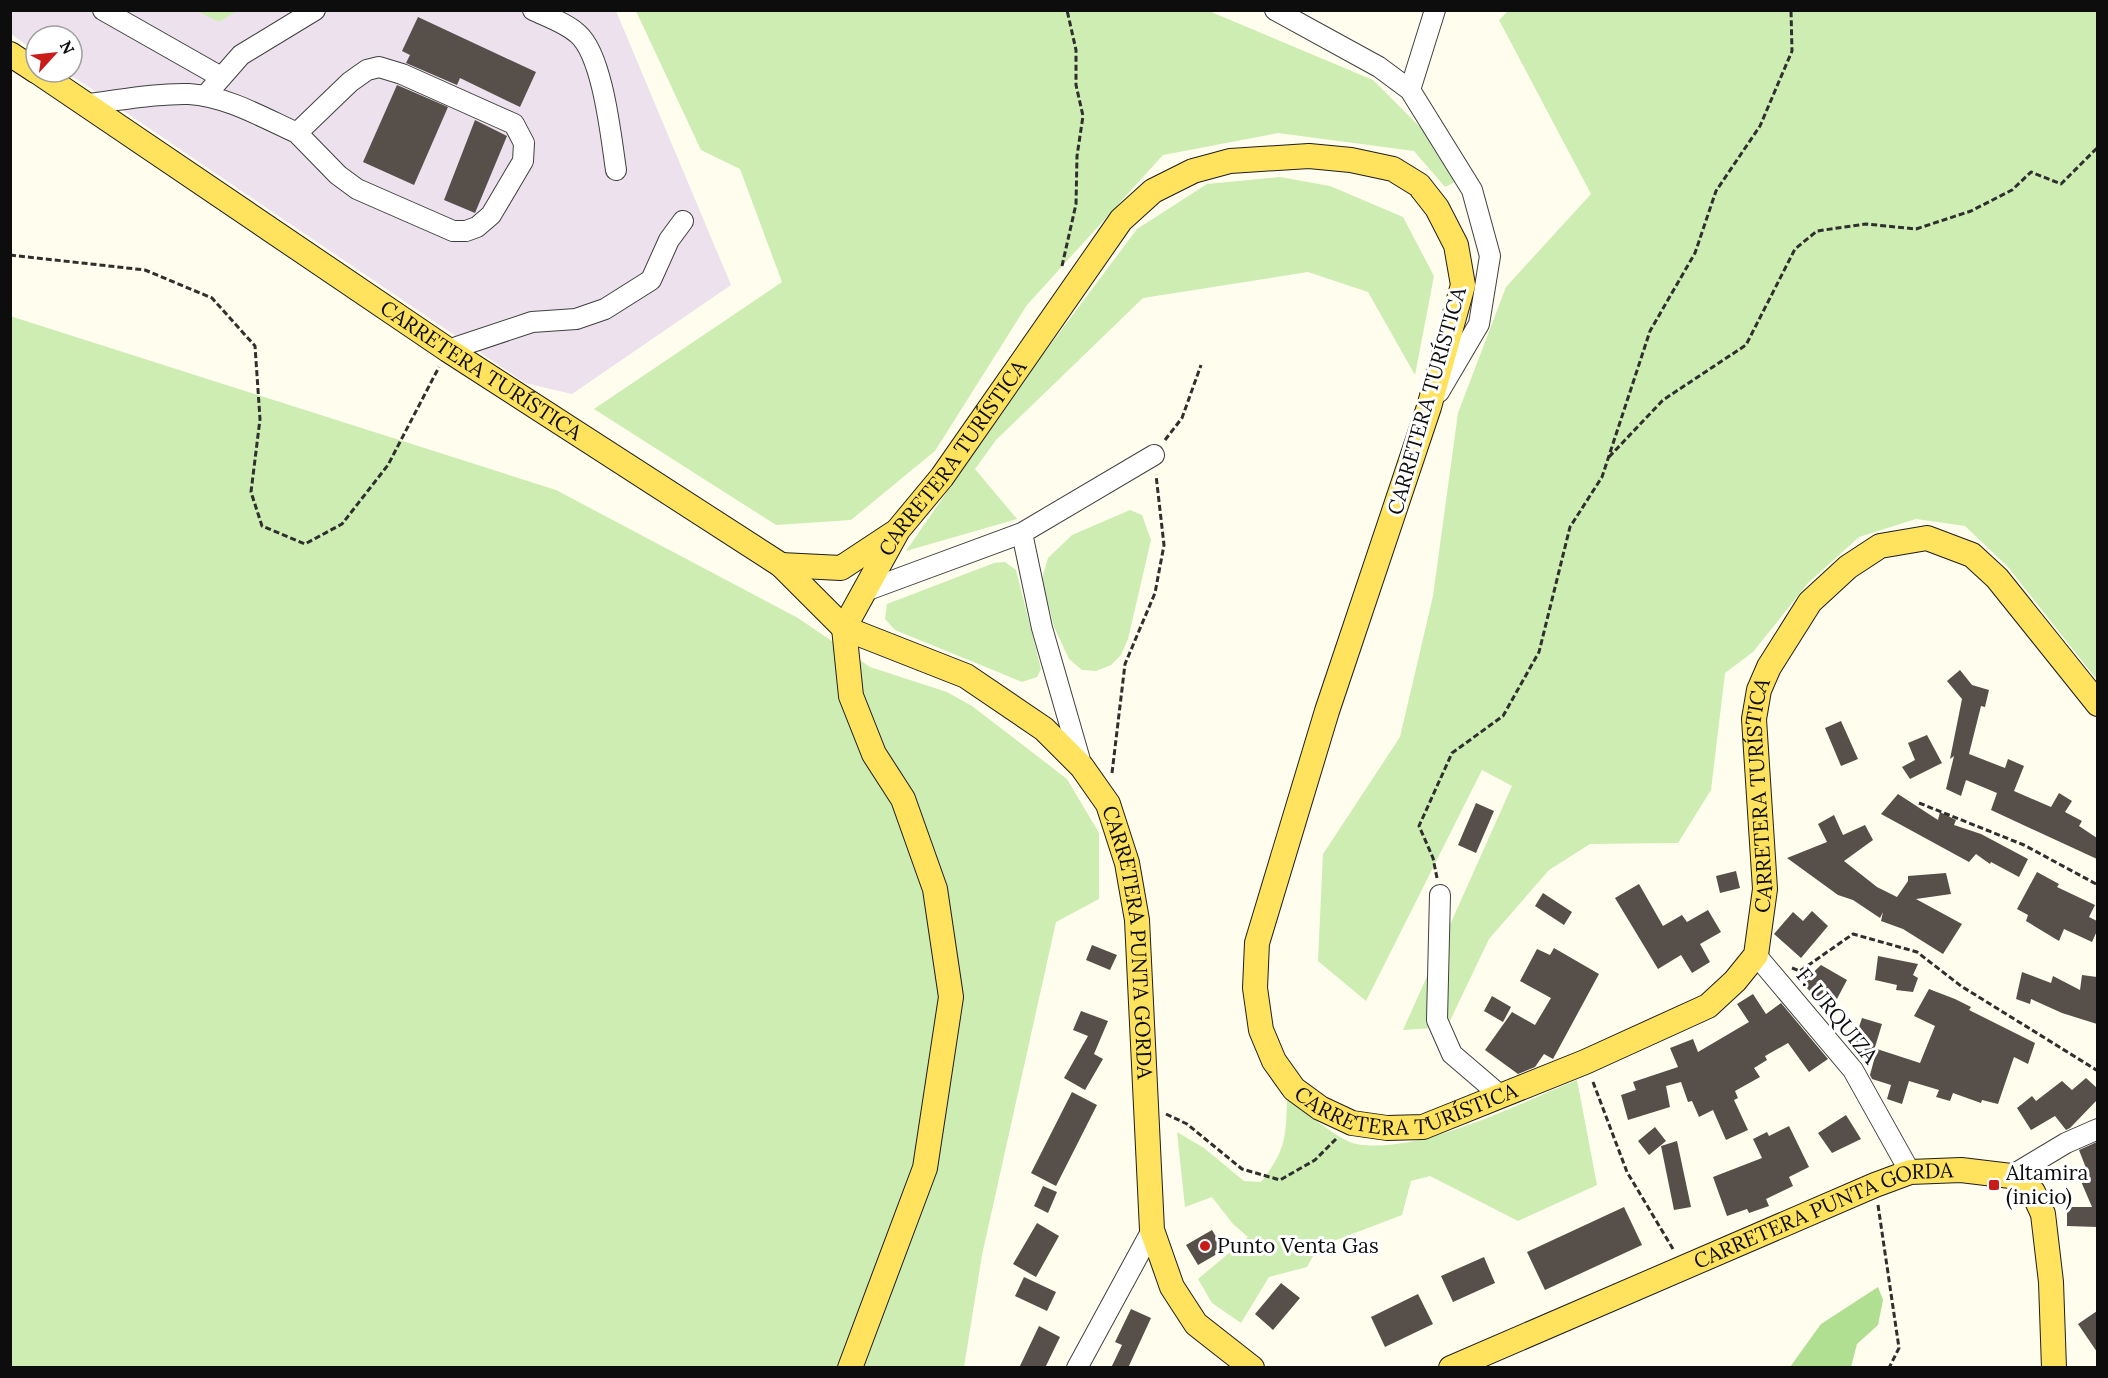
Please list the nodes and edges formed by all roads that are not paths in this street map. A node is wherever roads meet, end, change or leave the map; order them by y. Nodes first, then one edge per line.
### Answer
1 (103, 10) edge
2 (315, 10) edge
3 (534, 10) edge
4 (1275, 10) edge
5 (1435, 10) edge
6 (10, 54) edge
7 (24, 63) edge
8 (221, 77) junction
9 (57, 84) edge
10 (1410, 90) junction
11 (205, 96) junction
12 (88, 104) junction
13 (297, 133) junction
14 (616, 170) dead end
15 (682, 221) dead end
16 (448, 350) junction
17 (1430, 407) junction
18 (1154, 455) road end
19 (898, 530) junction
20 (1022, 533) junction
21 (781, 565) junction
22 (865, 591) junction
23 (844, 628) junction
24 (2097, 705) edge
25 (1082, 767) junction
26 (1440, 895) road end
27 (1756, 956) junction
28 (1501, 1096) junction
29 (2097, 1129) edge
30 (1910, 1172) junction
31 (2011, 1176) junction
32 (1152, 1230) junction
33 (850, 1368) edge
34 (1077, 1368) edge
35 (1252, 1368) edge
36 (1451, 1368) edge
37 (2054, 1368) edge

1 - 8 street
2 - 8 street
3 - 14 street
4 - 10 street
5 - 10 street
6 - 7 main road, CARRETERA TURÍSTICA
8 - 11 street
9 - 12 main road, CARRETERA TURÍSTICA
10 - 17 street
11 - 12 street
11 - 13 street
12 - 16 main road, CARRETERA TURÍSTICA
13 - 13 street
15 - 16 street
16 - 21 main road, CARRETERA TURÍSTICA
17 - 19 main road, CARRETERA TURÍSTICA
17 - 28 main road, CARRETERA TURÍSTICA
18 - 20 street
19 - 21 main road
19 - 22 main road, CARRETERA TURÍSTICA
20 - 22 street
20 - 25 street
21 - 23 main road, CARRETERA TURÍSTICA
22 - 23 main road, CARRETERA TURÍSTICA
23 - 25 main road, CARRETERA PUNTA GORDA
23 - 33 main road
24 - 27 main road, CARRETERA TURÍSTICA
25 - 32 main road, CARRETERA PUNTA GORDA
26 - 28 street
27 - 28 main road, CARRETERA TURÍSTICA
27 - 30 street, F. URQUIZA
29 - 31 street
30 - 31 main road, CARRETERA PUNTA GORDA
30 - 36 main road, CARRETERA PUNTA GORDA
31 - 37 main road
32 - 34 street
32 - 35 main road, CARRETERA PUNTA GORDA

